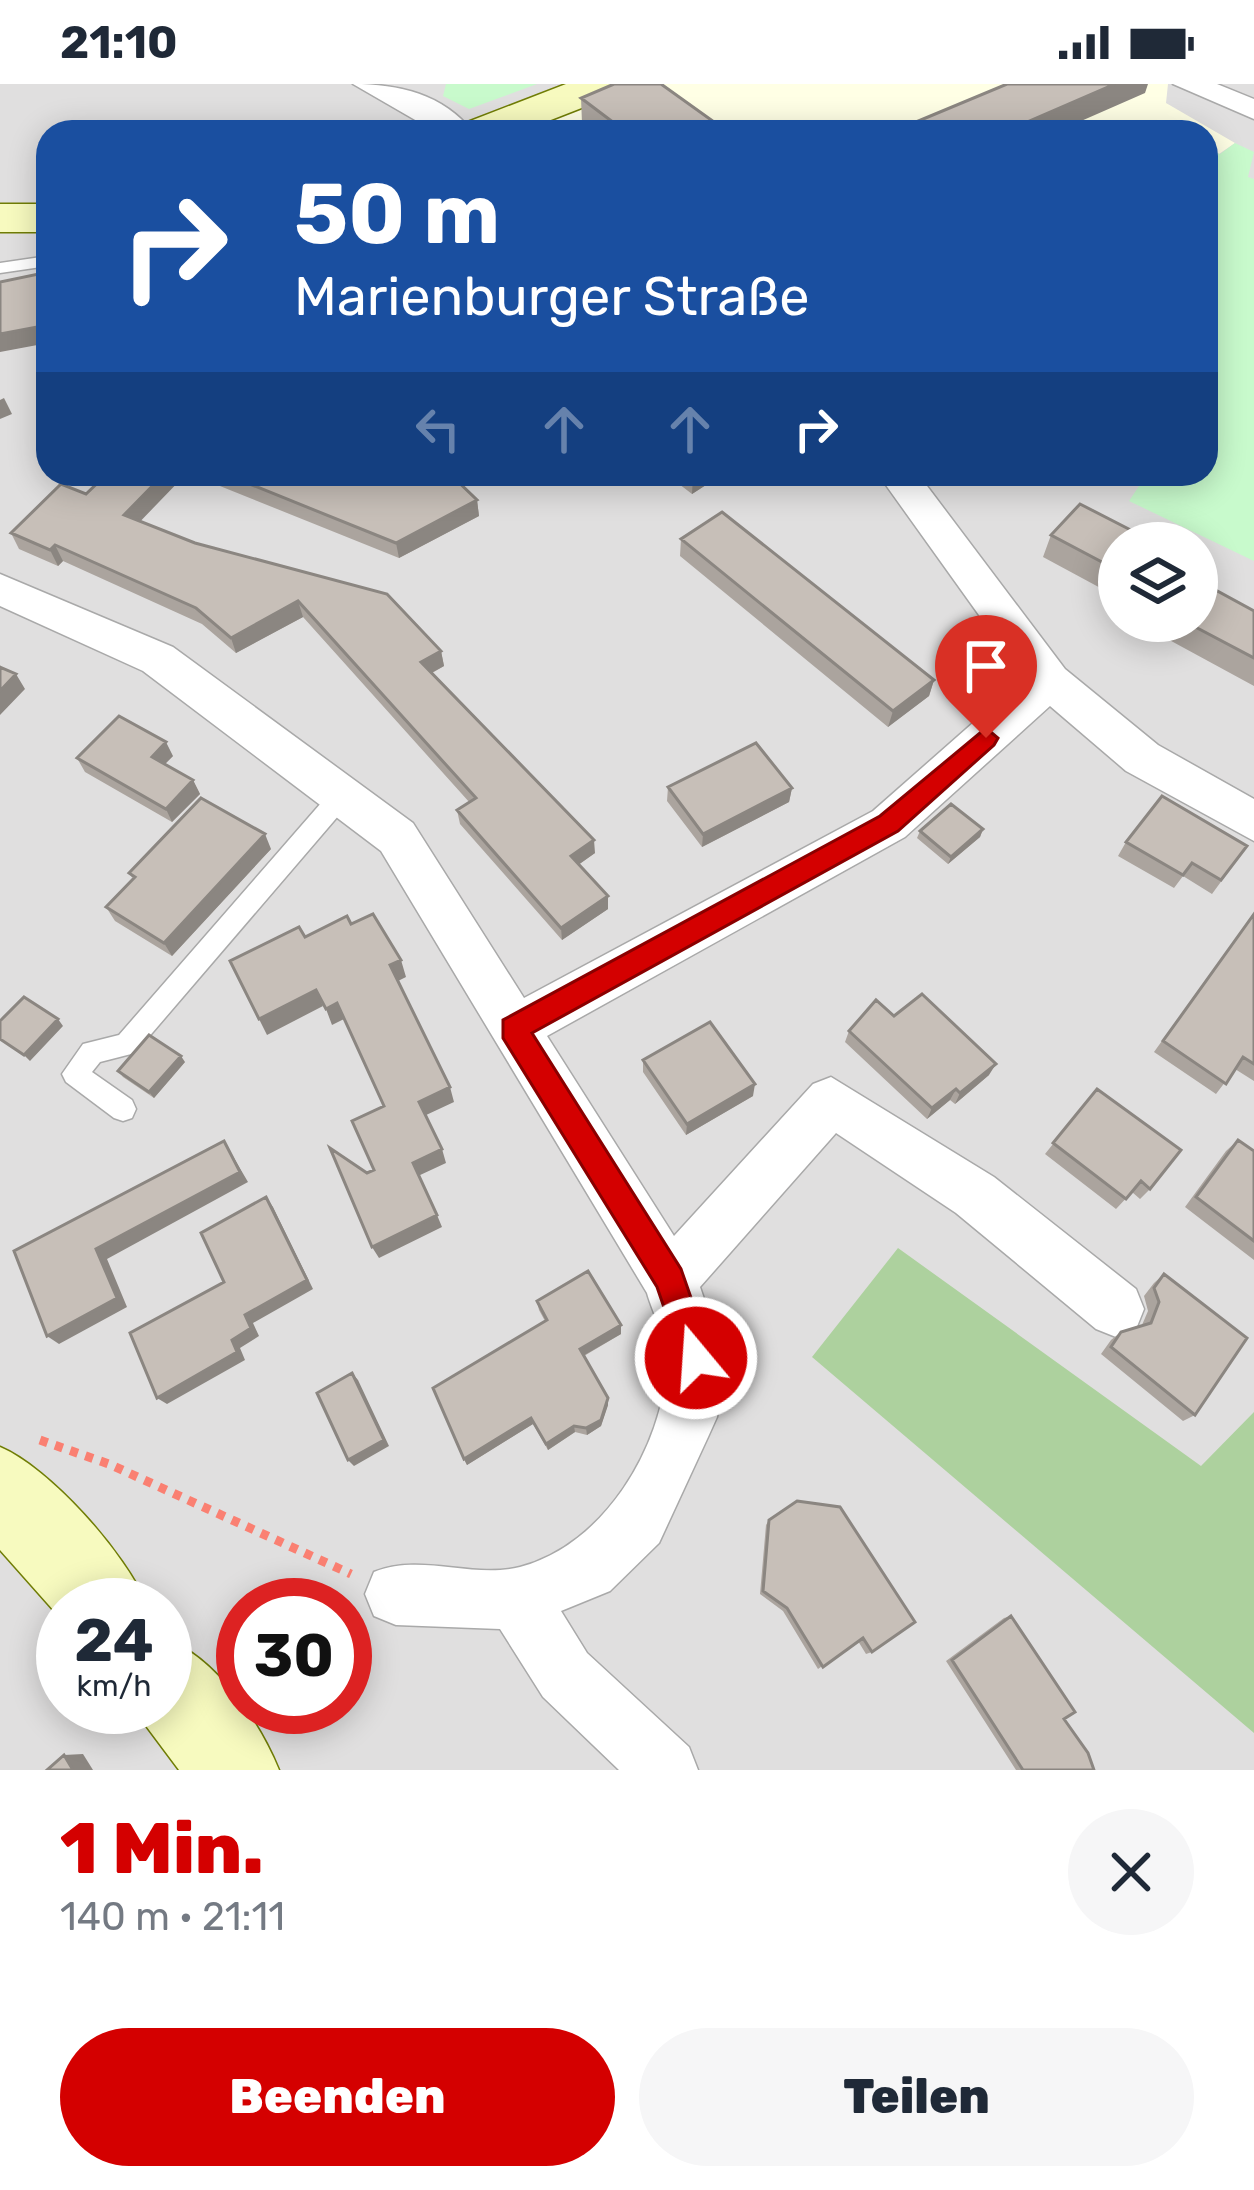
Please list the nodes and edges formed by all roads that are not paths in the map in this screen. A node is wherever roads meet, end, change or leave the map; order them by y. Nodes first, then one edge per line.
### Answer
1 (369, 84) edge
2 (604, 84) edge
3 (1189, 84) edge
4 (416, 92) edge
5 (1254, 110) edge
6 (445, 120) edge
7 (512, 120) edge
8 (0, 218) edge
9 (36, 218) edge
10 (36, 263) edge
11 (0, 268) edge
12 (906, 486) edge
13 (0, 589) edge
14 (1050, 681) junction
15 (343, 794) junction
16 (1254, 822) edge
17 (513, 1029) junction
18 (124, 1109) dead end
19 (670, 1280) junction
20 (1116, 1309) dead end
21 (13, 1461) edge
22 (88, 1578) edge
23 (396, 1594) road end
24 (517, 1599) junction
25 (192, 1715) edge
26 (235, 1770) edge
27 (666, 1770) edge

1 - 4 street
2 - 7 street
3 - 5 street
4 - 6 street
8 - 9 street
10 - 11 lane
12 - 14 street
13 - 15 street
14 - 16 street
14 - 17 street
15 - 17 street
15 - 18 lane
17 - 19 street
19 - 20 street
19 - 24 street
21 - 22 street
23 - 24 street
24 - 27 street
25 - 26 street

